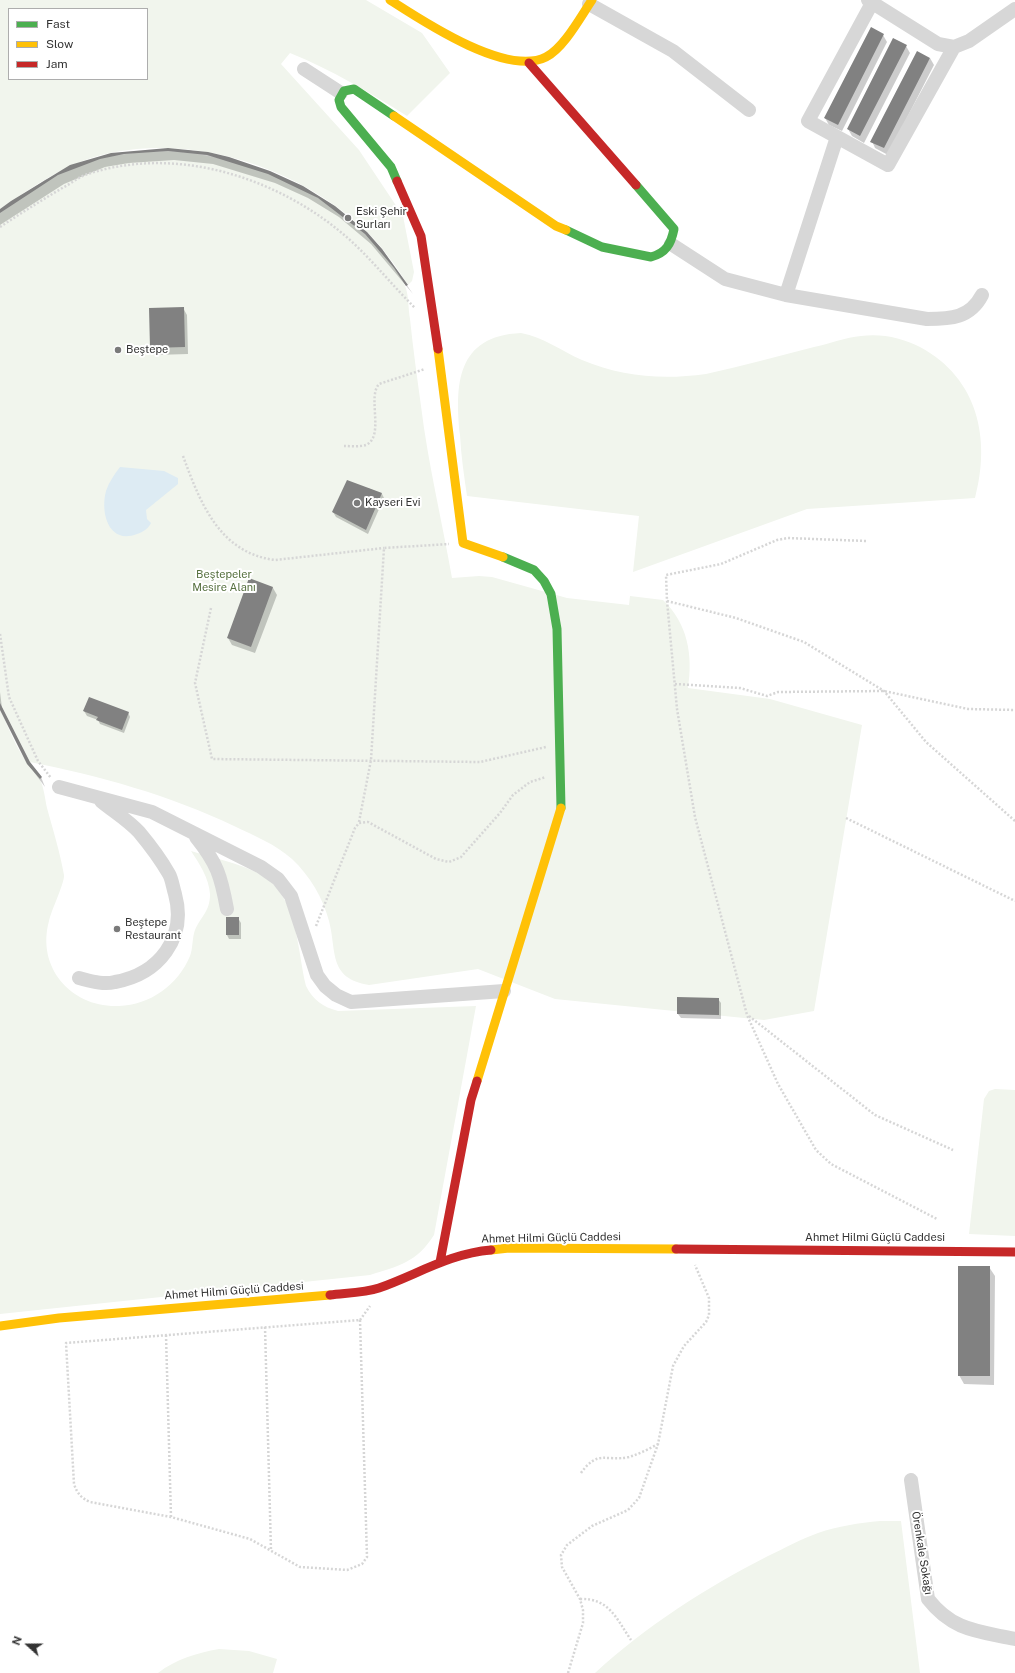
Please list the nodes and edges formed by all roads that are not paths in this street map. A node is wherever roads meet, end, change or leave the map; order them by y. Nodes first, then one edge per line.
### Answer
1 (390, 0) edge
2 (870, 1) edge
3 (591, 2) edge
4 (1015, 9) edge
5 (954, 47) junction
6 (529, 62) junction
7 (304, 68) dead end
8 (341, 93) junction
9 (749, 110) dead end
10 (837, 137) junction
11 (671, 244) junction
12 (786, 295) junction
13 (982, 295) dead end
14 (59, 787) road end
15 (97, 797) junction
16 (191, 832) junction
17 (227, 908) dead end
18 (79, 978) dead end
19 (504, 991) junction
20 (1015, 1252) edge
21 (440, 1262) junction
22 (0, 1326) edge
23 (911, 1480) dead end
24 (1015, 1639) edge

1 - 6 street
2 - 5 street
2 - 10 street
3 - 6 street
3 - 9 street
4 - 5 street
5 - 10 street
6 - 11 street
7 - 8 street
8 - 11 street
8 - 19 street
10 - 12 street
11 - 12 street
12 - 13 street
14 - 15 street
15 - 16 street
15 - 18 street
16 - 17 street
16 - 19 street
19 - 21 street
20 - 21 street, Ahmet Hilmi Güçlü Caddesi
21 - 22 street, Ahmet Hilmi Güçlü Caddesi
23 - 24 street, Örenkale Sokağı

